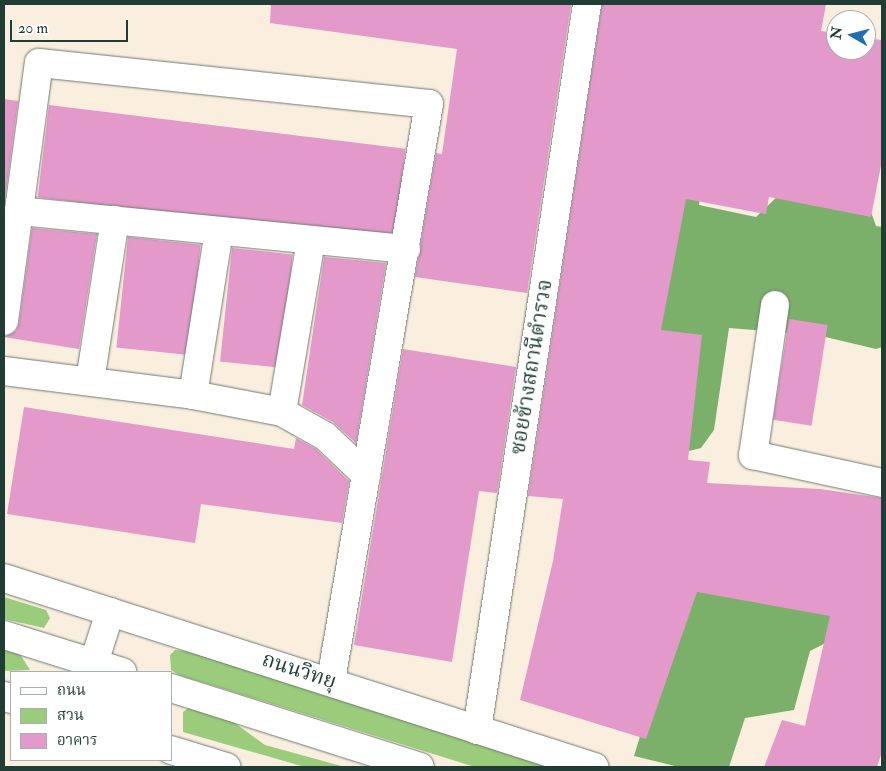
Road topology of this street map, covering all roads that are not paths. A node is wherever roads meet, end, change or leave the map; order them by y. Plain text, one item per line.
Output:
1 (587, 4) edge
2 (19, 211) junction
3 (115, 220) junction
4 (219, 231) junction
5 (311, 240) junction
6 (406, 250) junction
7 (775, 305) dead end
8 (4, 321) edge
9 (4, 371) edge
10 (90, 382) junction
11 (193, 395) junction
12 (282, 412) junction
13 (366, 475) junction
14 (882, 483) edge
15 (4, 578) edge
16 (110, 612) junction
17 (4, 635) edge
18 (92, 668) edge
19 (114, 671) edge
20 (331, 681) junction
21 (172, 688) edge
22 (478, 730) junction
23 (172, 750) edge
24 (226, 767) edge
25 (420, 767) edge
26 (594, 767) edge

1 - 22 main road, ซอยข้างสถานีตำรวจ
2 - 3 main road
2 - 6 main road
2 - 8 main road
3 - 4 main road
3 - 10 main road
4 - 5 main road
4 - 11 main road
5 - 6 main road
5 - 12 main road
6 - 13 main road
7 - 14 main road
9 - 10 main road
10 - 11 main road
11 - 12 main road
12 - 13 main road
13 - 20 main road
15 - 16 main road, ถนนวิทยุ
16 - 18 main road
16 - 20 main road, ถนนวิทยุ
17 - 18 main road
18 - 19 main road
20 - 22 main road, ถนนวิทยุ
21 - 25 main road
22 - 26 main road, ถนนวิทยุ
23 - 24 main road

